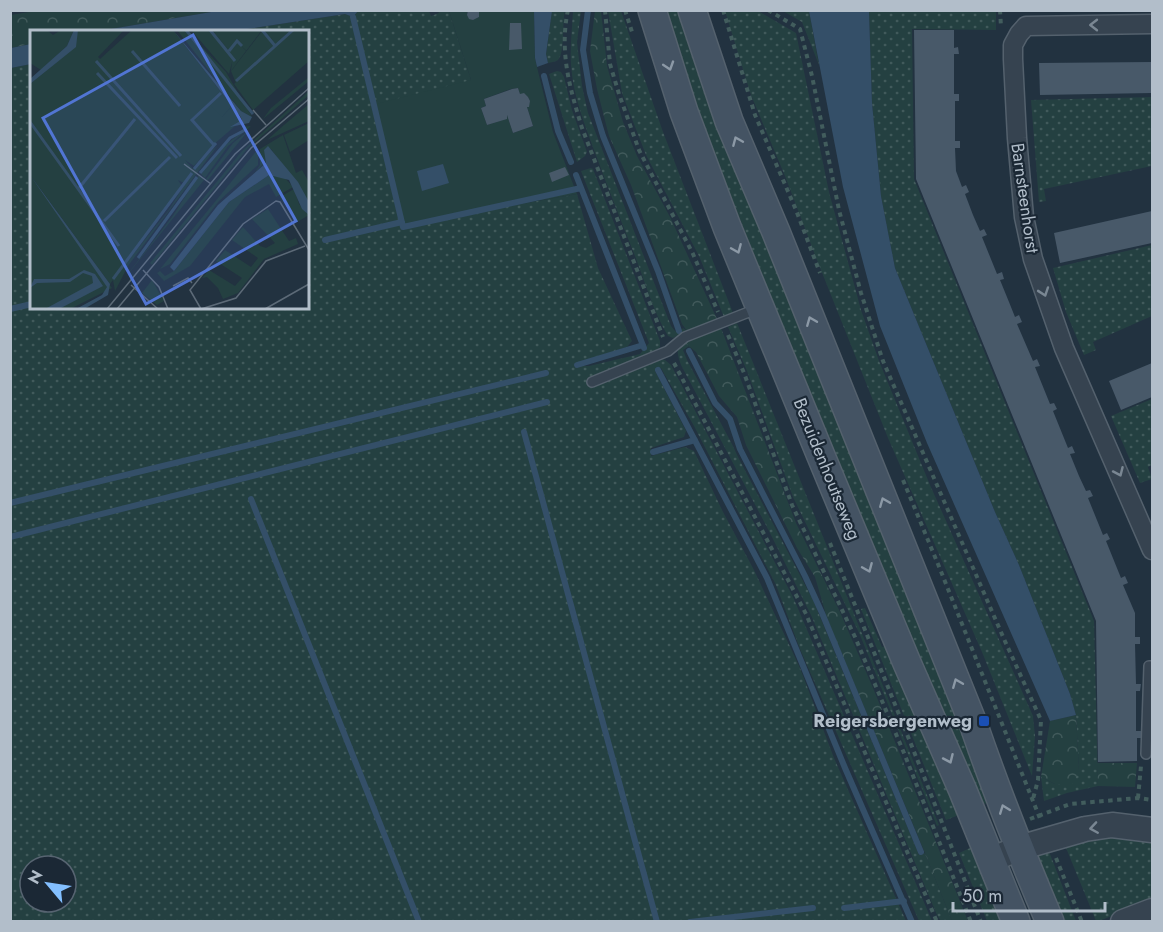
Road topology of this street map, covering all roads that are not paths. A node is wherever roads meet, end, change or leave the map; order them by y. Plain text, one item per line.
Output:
1 (652, 10) edge
2 (692, 10) edge
3 (1152, 24) edge
4 (761, 307) junction
5 (592, 382) dead end
6 (1152, 550) edge
7 (1152, 666) edge
8 (1146, 754) road end
9 (1152, 830) edge
10 (1019, 849) junction
11 (991, 860) junction
12 (1152, 911) edge
13 (1016, 921) edge
14 (1050, 921) edge
15 (1123, 921) edge

1 -> 4 main road, Bezuidenhoutseweg
10 -> 2 main road
3 -> 6 street, Barnsteenhorst
4 - 5 lane
4 -> 11 main road, Bezuidenhoutseweg
7 - 8 lane
9 -> 10 street
10 - 11 street
10 - 14 main road
11 - 13 main road, Bezuidenhoutseweg
12 - 15 street

